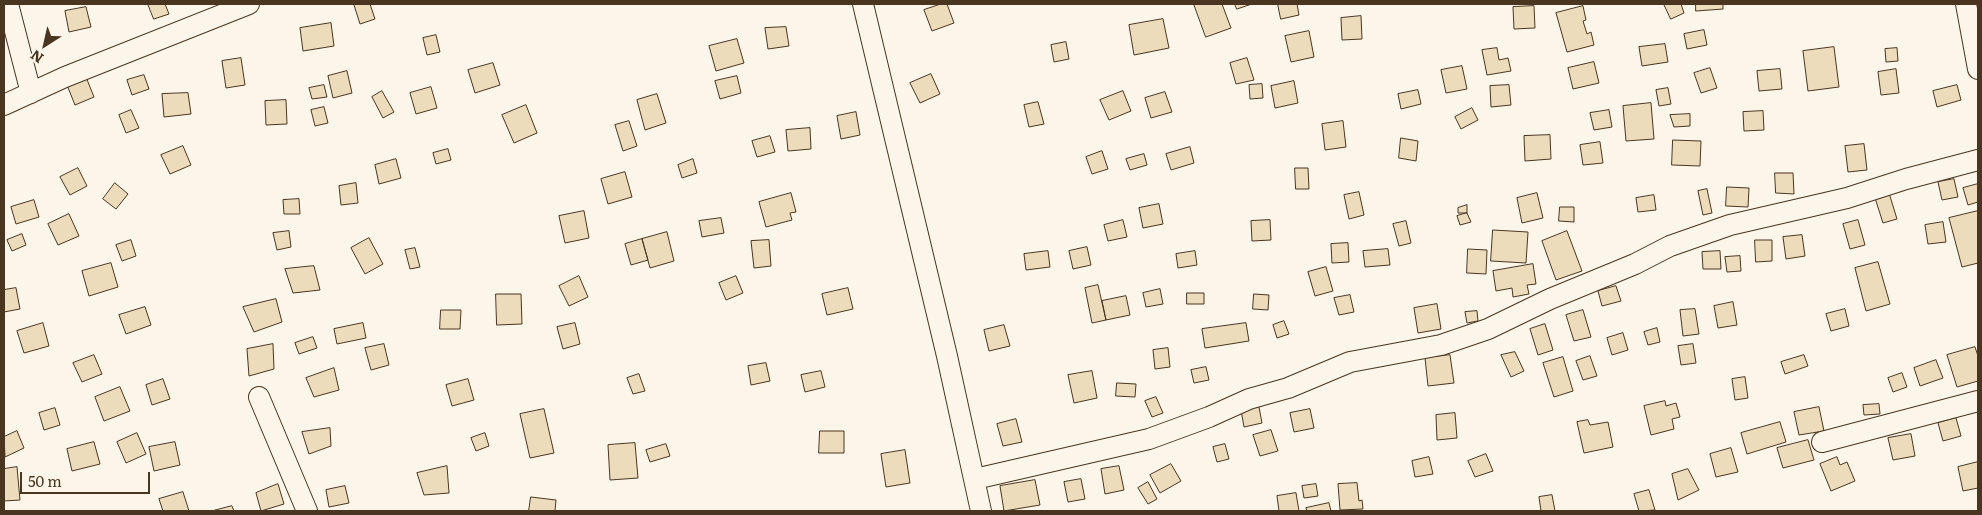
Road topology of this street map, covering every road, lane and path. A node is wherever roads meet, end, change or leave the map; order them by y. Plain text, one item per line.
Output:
1 (8, 4) edge
2 (250, 4) edge
3 (863, 4) edge
4 (1966, 4) edge
5 (1978, 69) edge
6 (31, 93) junction
7 (4, 105) edge
8 (1978, 160) edge
9 (259, 397) dead end
10 (1978, 401) edge
11 (1822, 442) dead end
12 (975, 479) junction
13 (307, 511) edge
14 (981, 511) edge

1 - 6 street
2 - 6 street
3 - 12 street
4 - 5 street
6 - 7 street
8 - 12 street
9 - 13 street
10 - 11 street
12 - 14 street

